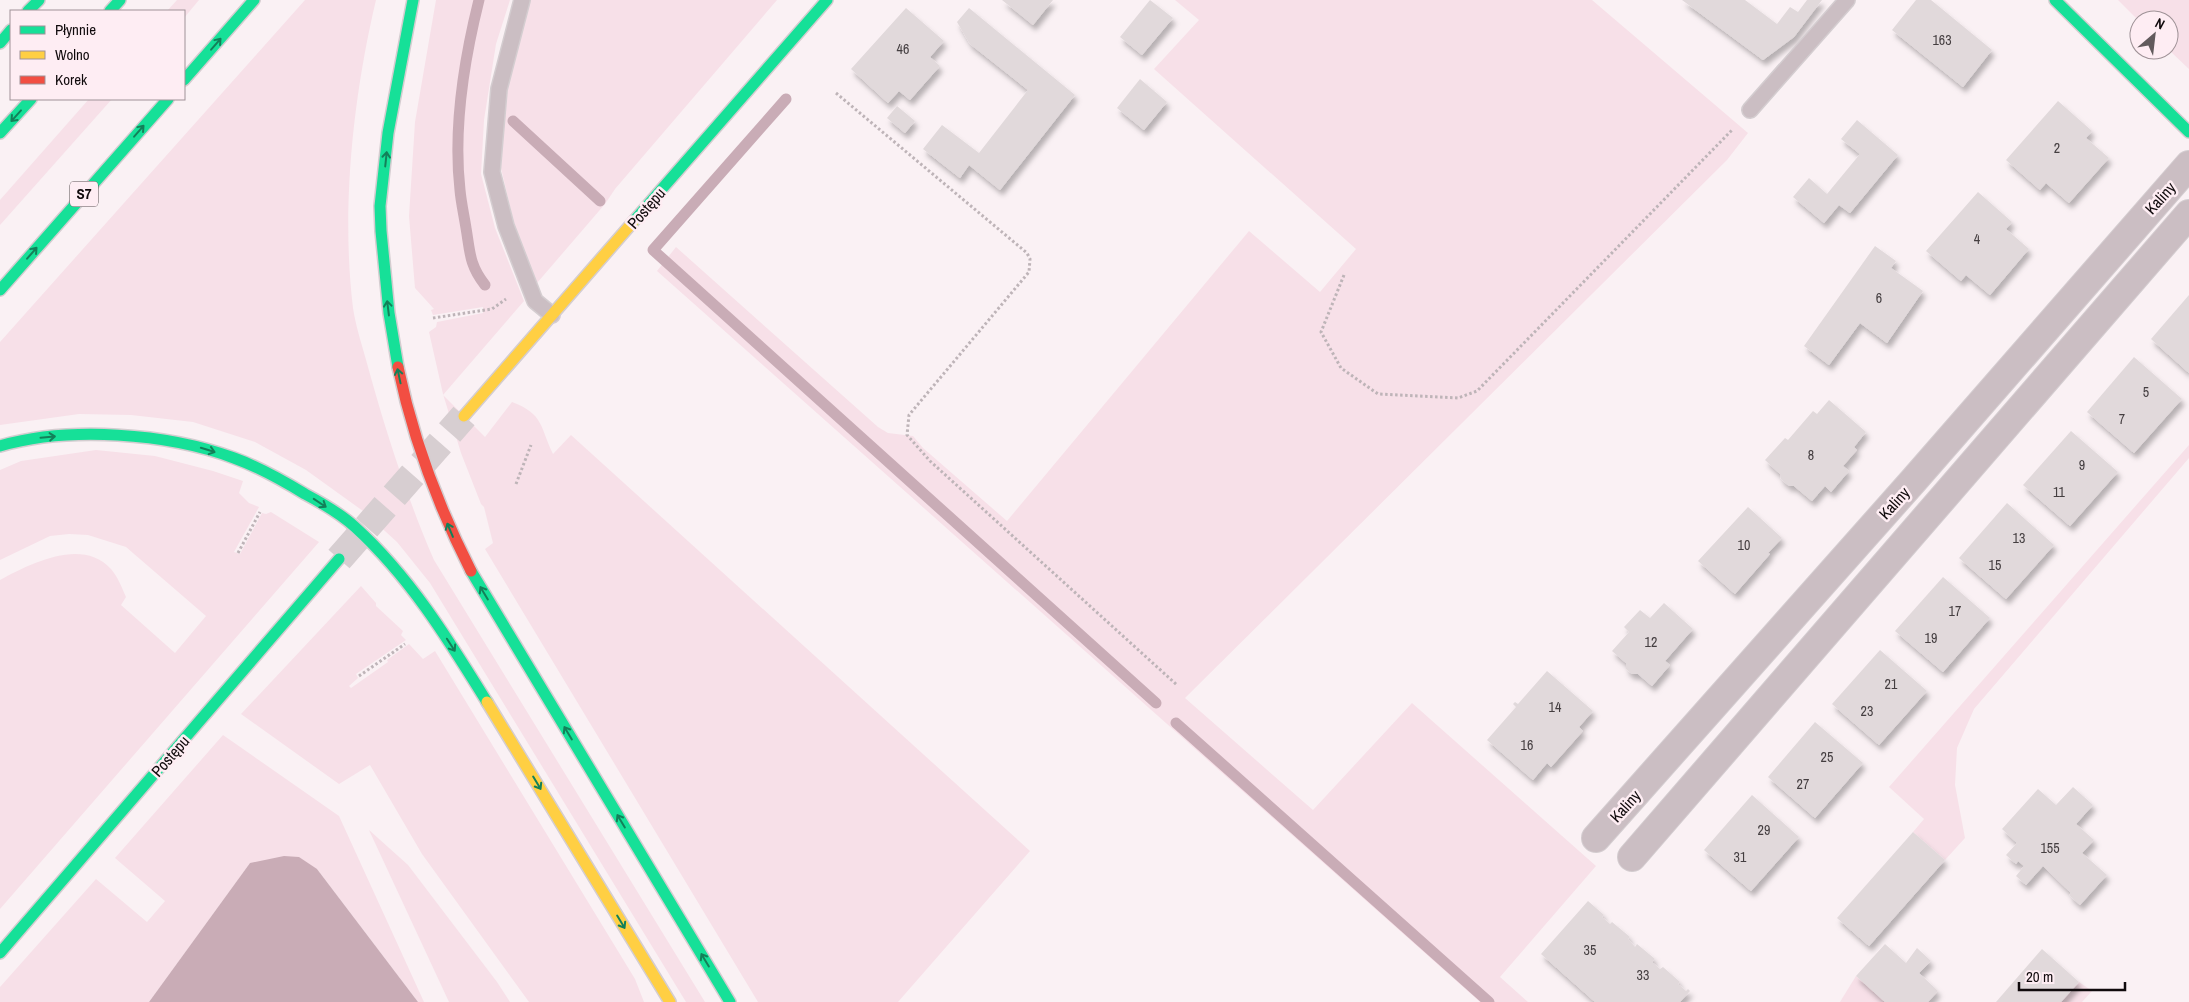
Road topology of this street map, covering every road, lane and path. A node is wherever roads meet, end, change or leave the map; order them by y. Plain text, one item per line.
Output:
1 (39, 0) edge
2 (120, 0) edge
3 (254, 0) edge
4 (413, 0) edge
5 (522, 0) edge
6 (827, 0) edge
7 (1847, 0) edge
8 (2055, 0) edge
9 (29, 10) edge
10 (111, 10) edge
11 (10, 31) edge
12 (0, 43) edge
13 (185, 79) edge
14 (836, 93) dead end
15 (30, 100) edge
16 (167, 100) edge
17 (1750, 110) joint
18 (2189, 132) edge
19 (0, 133) edge
20 (2189, 166) edge
21 (2189, 214) edge
22 (1344, 275) dead end
23 (0, 290) edge
24 (492, 309) dead end
25 (552, 315) junction
26 (433, 318) dead end
27 (464, 416) tunnel mouth
28 (531, 445) dead end
29 (0, 446) edge
30 (516, 484) dead end
31 (260, 512) dead end
32 (238, 553) dead end
33 (340, 559) tunnel mouth
34 (406, 644) dead end
35 (359, 676) dead end
36 (1177, 685) dead end
37 (1596, 838) dead end
38 (1632, 857) dead end
39 (0, 953) edge
40 (670, 1002) edge
41 (730, 1002) edge

1 - 9 main road
2 - 10 main road
13 -> 3 main road
41 -> 4 main road
5 - 25 lane
6 - 25 main road, Postępu
7 - 17 lane
8 - 18 main road
11 - 12 main road
14 - 36 path
15 -> 19 main road
23 -> 16 main road, S7
17 - 22 path
20 - 37 street, Kaliny
21 - 38 street, Kaliny
24 - 26 path
25 - 27 main road, Postępu
28 - 30 path
29 -> 40 main road
31 - 32 path
33 - 39 main road, Postępu
34 - 35 path

